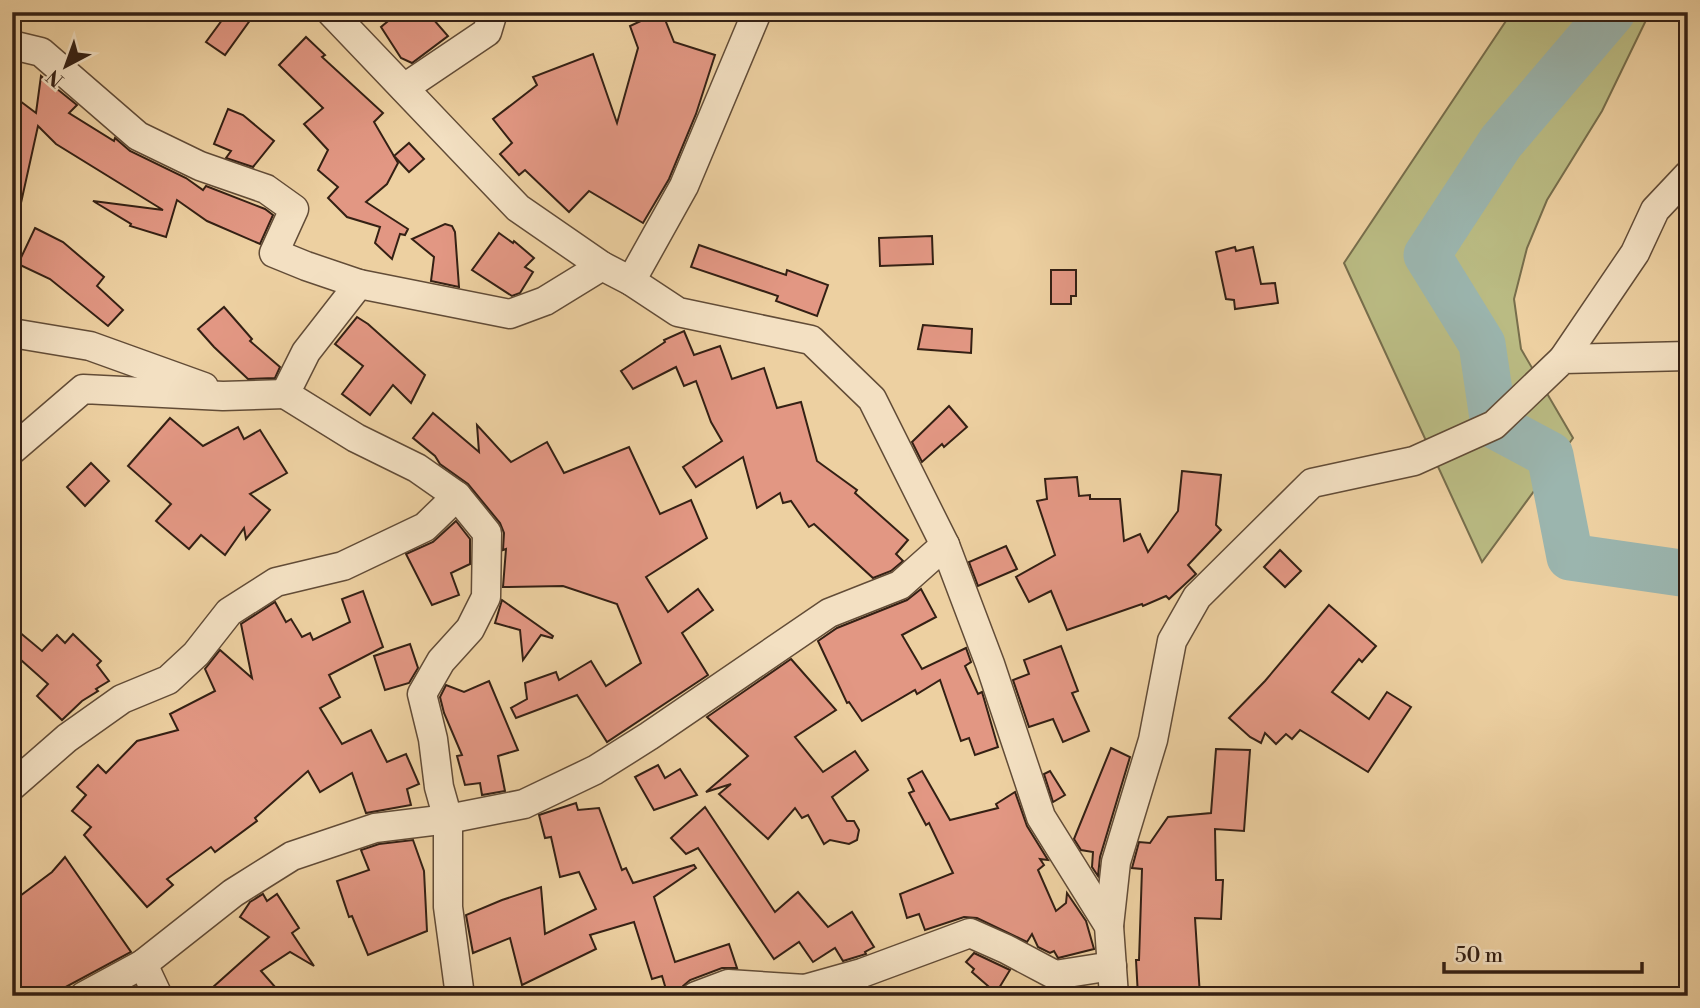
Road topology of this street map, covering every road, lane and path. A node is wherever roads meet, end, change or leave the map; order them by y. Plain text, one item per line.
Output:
1 (331, 12) edge
2 (493, 12) edge
3 (757, 12) edge
4 (12, 44) edge
5 (404, 88) junction
6 (1688, 174) edge
7 (602, 266) junction
8 (631, 281) junction
9 (359, 284) junction
10 (12, 333) edge
11 (1688, 356) edge
12 (1563, 359) junction
13 (285, 394) junction
14 (229, 396) junction
15 (12, 450) edge
16 (457, 496) junction
17 (944, 545) junction
18 (12, 786) edge
19 (449, 818) junction
20 (1109, 926) junction
21 (143, 964) junction
22 (1112, 966) junction
23 (804, 992) edge
24 (84, 996) edge
25 (158, 996) edge
26 (460, 996) edge
27 (696, 996) edge
28 (1114, 996) edge

1 - 5 street
2 - 5 street
3 - 8 street
4 - 9 street
5 - 7 street
6 - 12 street
7 - 8 street
7 - 9 street
8 - 17 street
9 - 13 street
10 - 14 street
11 - 12 street
12 - 20 street
13 - 14 street
13 - 16 street
14 - 15 street
16 - 18 street
16 - 19 street
17 - 19 street
17 - 20 street
19 - 21 street
19 - 26 street
20 - 22 street
21 - 24 street
21 - 25 street
22 - 23 street
22 - 28 street
23 - 27 street

